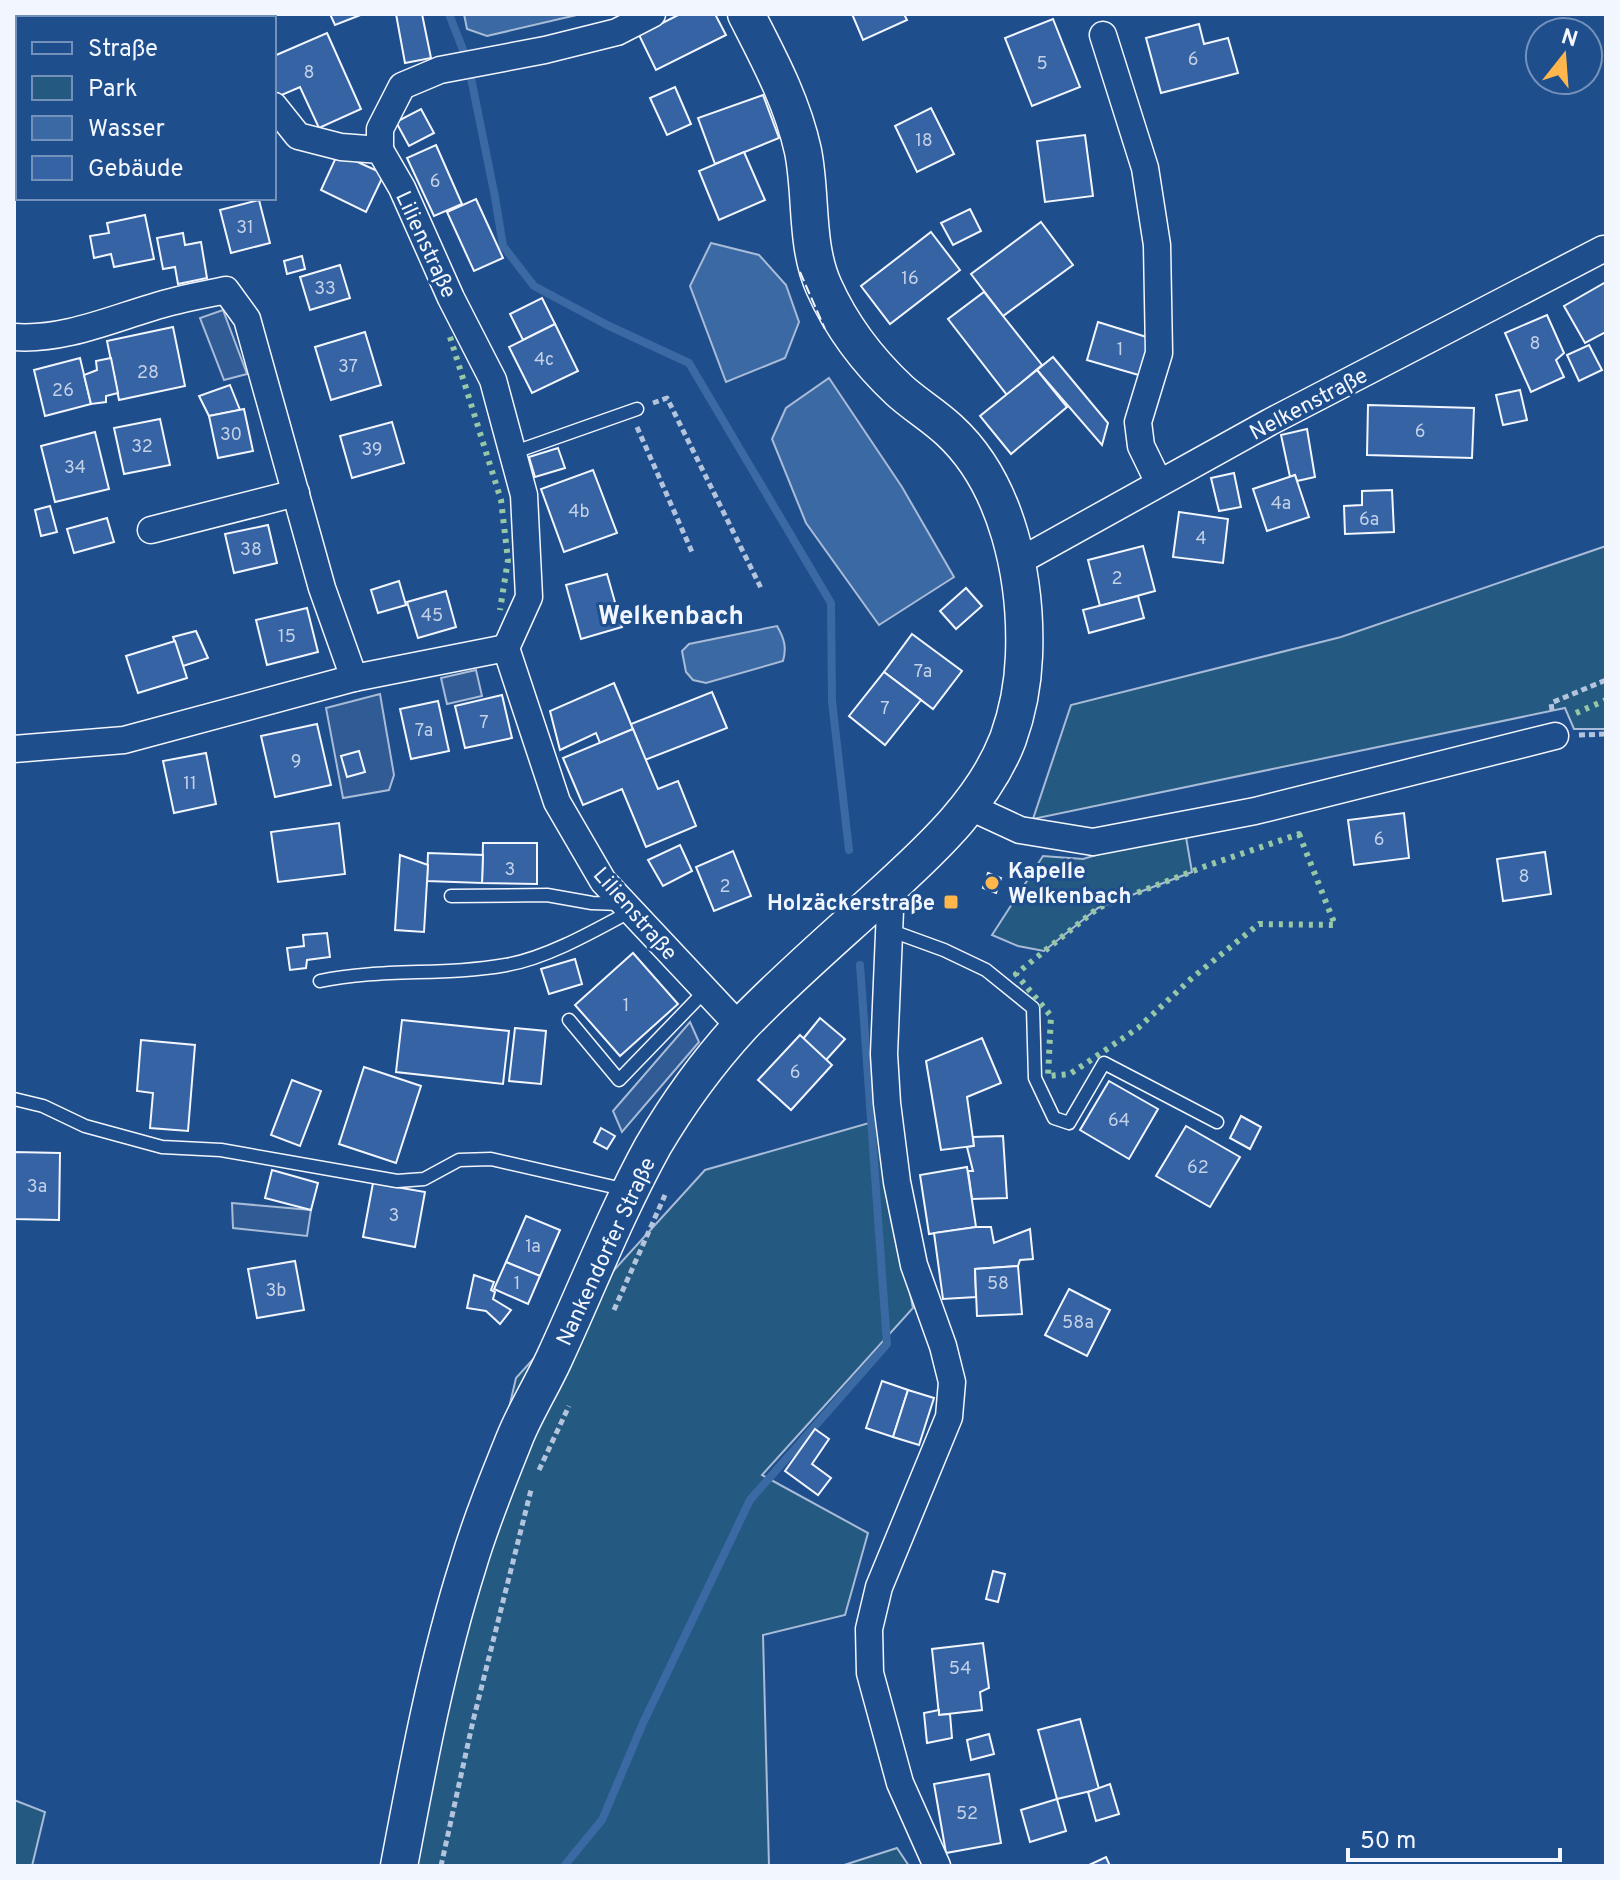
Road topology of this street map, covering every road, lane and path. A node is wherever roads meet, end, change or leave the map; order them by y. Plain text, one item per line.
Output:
1 (652, 14) edge
2 (746, 14) edge
3 (1103, 35) dead end
4 (276, 108) edge
5 (380, 150) junction
6 (1603, 249) dead end
7 (14, 337) edge
8 (634, 410) junction
9 (512, 453) junction
10 (1159, 483) junction
11 (296, 493) junction
12 (151, 530) dead end
13 (692, 552) dead end
14 (1016, 563) junction
15 (762, 590) dead end
16 (506, 648) junction
17 (354, 678) junction
18 (1606, 680) edge
19 (1555, 736) joint
20 (14, 749) edge
21 (968, 806) junction
22 (891, 886) junction
23 (451, 896) dead end
24 (628, 907) junction
25 (889, 930) junction
26 (320, 981) dead end
27 (705, 991) junction
28 (569, 1020) dead end
29 (740, 1027) junction
30 (14, 1099) edge
31 (1217, 1122) dead end
32 (630, 1191) junction
33 (666, 1191) dead end
34 (611, 1317) dead end
35 (572, 1401) dead end
36 (539, 1471) dead end
37 (532, 1485) dead end
38 (399, 1866) edge
39 (441, 1866) edge
40 (937, 1866) edge

1 - 5 street
2 - 14 main road, Nankendorfer Straße
3 - 10 street
4 - 5 street
5 - 9 street, Lilienstraße
6 - 10 street, Nelkenstraße
7 - 11 street
8 - 9 lane
8 - 13 path
8 - 15 path
9 - 16 street, Lilienstraße
10 - 14 street, Nelkenstraße
11 - 12 street
11 - 17 street
14 - 21 main road, Nankendorfer Straße
16 - 17 street
16 - 24 street, Lilienstraße
17 - 20 street
18 - 19 path
19 - 21 street
21 - 22 main road, Nankendorfer Straße
22 - 25 street
22 - 29 main road, Nankendorfer Straße
23 - 24 lane
24 - 26 lane
24 - 27 street, Lilienstraße
25 - 31 lane
25 - 40 street
27 - 28 lane
27 - 29 street, Lilienstraße
29 - 32 main road, Nankendorfer Straße
30 - 32 lane
32 - 38 main road, Nankendorfer Straße
33 - 34 path
35 - 36 path
37 - 39 path

